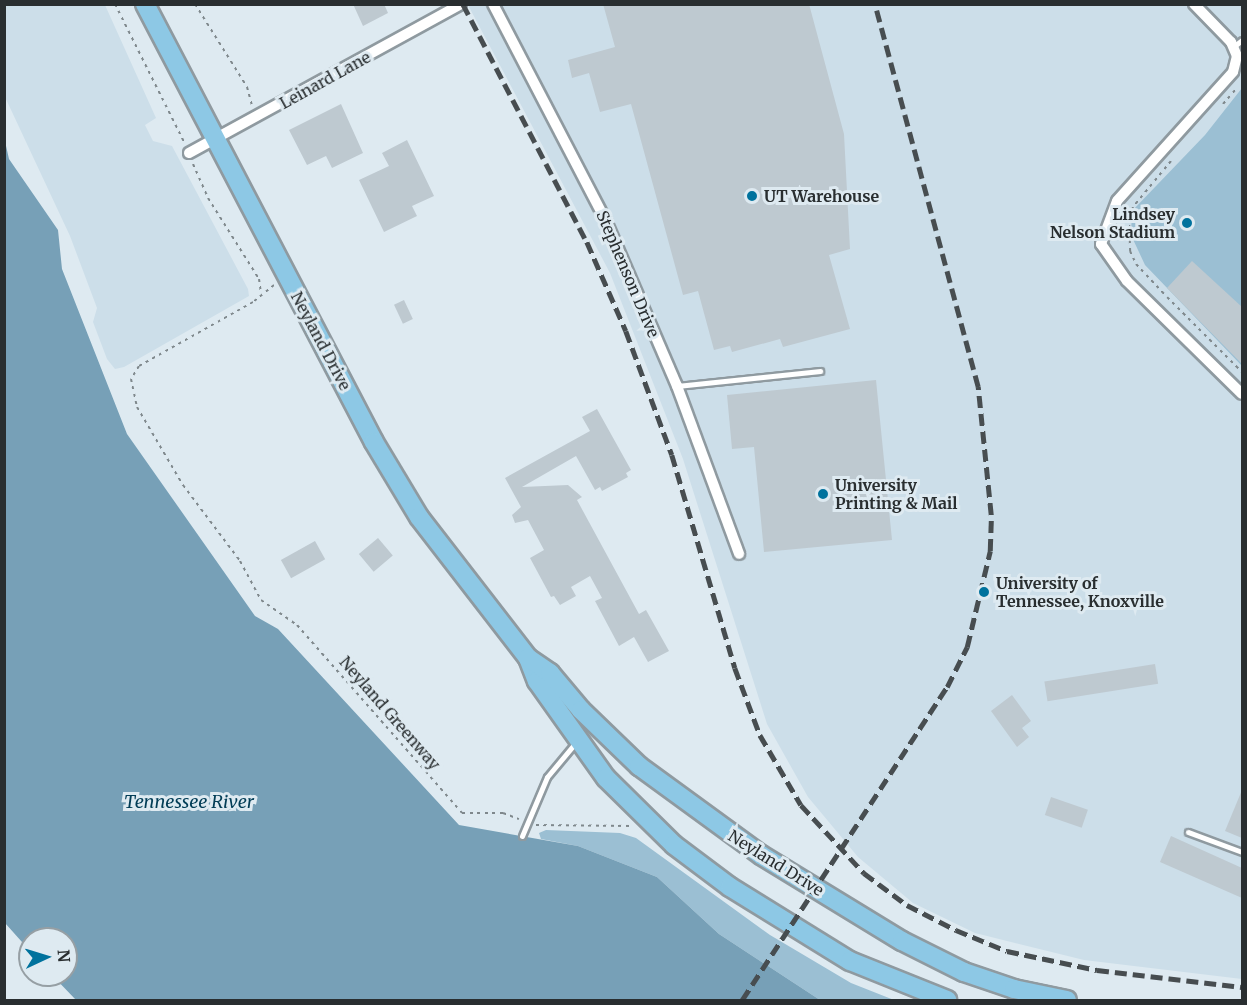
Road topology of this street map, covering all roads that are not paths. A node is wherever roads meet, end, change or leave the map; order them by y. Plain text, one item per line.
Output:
1 (145, 4) edge
2 (461, 4) edge
3 (493, 4) edge
4 (1194, 4) edge
5 (1242, 39) edge
6 (1233, 47) junction
7 (216, 139) junction
8 (189, 153) dead end
9 (820, 370) dead end
10 (677, 386) junction
11 (1242, 394) edge
12 (739, 554) dead end
13 (528, 658) junction
14 (578, 740) junction
15 (1188, 832) dead end
16 (522, 836) dead end
17 (1242, 852) edge
18 (947, 1000) edge
19 (1068, 1000) edge

1 - 7 main road, Neyland Drive
2 - 7 street, Leinard Lane
3 - 10 street, Stephenson Drive
4 - 6 street
5 - 6 lane
6 - 11 street
7 - 8 street, Leinard Lane
7 - 13 main road, Neyland Drive
9 - 10 lane
10 - 12 street, Stephenson Drive
13 - 14 main road, Neyland Drive
13 - 19 main road, Neyland Drive
14 - 16 lane
14 - 18 main road, Neyland Drive
15 - 17 lane

